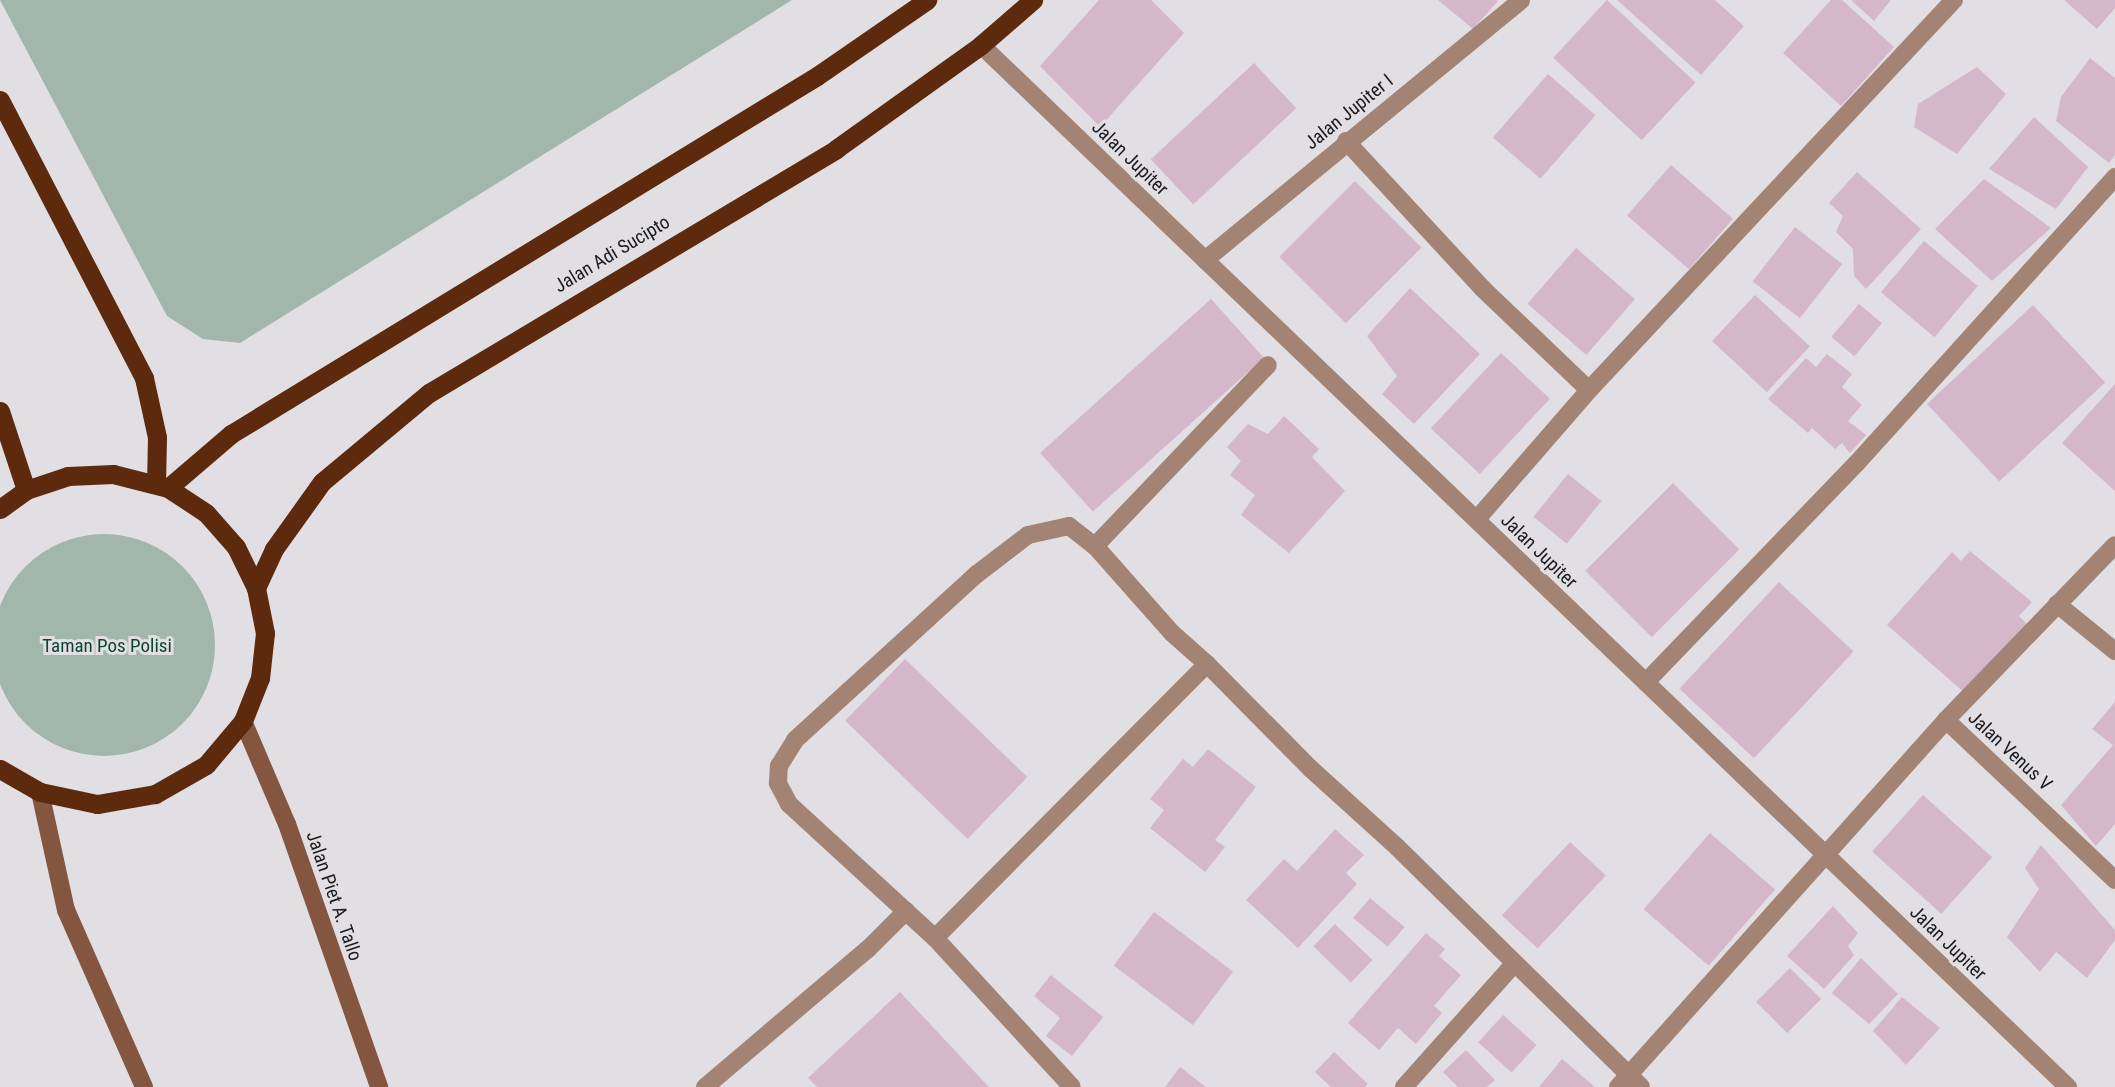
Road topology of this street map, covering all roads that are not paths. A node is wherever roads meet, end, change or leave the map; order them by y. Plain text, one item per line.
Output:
1 (927, 0) edge
2 (1033, 0) edge
3 (1521, 0) edge
4 (1954, 0) edge
5 (981, 45) junction
6 (0, 100) edge
7 (1346, 141) junction
8 (2115, 177) edge
9 (1205, 260) junction
10 (1268, 365) dead end
11 (1588, 390) junction
12 (0, 411) edge
13 (162, 486) junction
14 (26, 490) junction
15 (0, 509) edge
16 (1477, 519) junction
17 (2115, 545) edge
18 (1095, 546) junction
19 (257, 588) junction
20 (2057, 604) junction
21 (2115, 651) edge
22 (1207, 664) junction
23 (1646, 682) junction
24 (1946, 720) junction
25 (243, 721) junction
26 (0, 769) edge
27 (40, 792) junction
28 (1827, 856) junction
29 (2115, 880) edge
30 (906, 911) junction
31 (935, 938) junction
32 (1514, 964) junction
33 (1629, 1083) edge
34 (144, 1087) edge
35 (379, 1087) edge
36 (705, 1087) edge
37 (1072, 1087) edge
38 (1404, 1087) edge
39 (2068, 1087) edge

1 - 13 highway
2 - 5 highway, Jalan Adi Sucipto
3 - 7 street, Jalan Jupiter I
4 - 11 street
5 - 9 street, Jalan Jupiter
5 - 19 highway, Jalan Adi Sucipto
6 - 13 highway
7 - 9 street, Jalan Jupiter I
7 - 11 street
8 - 23 street
9 - 16 street, Jalan Jupiter
10 - 18 street
11 - 16 street
12 - 14 highway
13 - 14 highway
13 - 19 highway
14 - 15 highway
16 - 23 street, Jalan Jupiter
17 - 20 street
18 - 22 street
18 - 30 street
19 - 25 highway
20 - 21 street
20 - 24 street
22 - 31 street
22 - 32 street
23 - 28 street, Jalan Jupiter
24 - 28 street, Jalan Venus V
24 - 29 street, Jalan Venus V
25 - 27 highway
25 - 35 main road, Jalan Piet A. Tallo
26 - 27 highway
27 - 34 main road
28 - 33 street, Jalan Venus V
28 - 39 street, Jalan Jupiter
30 - 31 street
30 - 36 street
31 - 37 street
32 - 33 street
32 - 38 street

